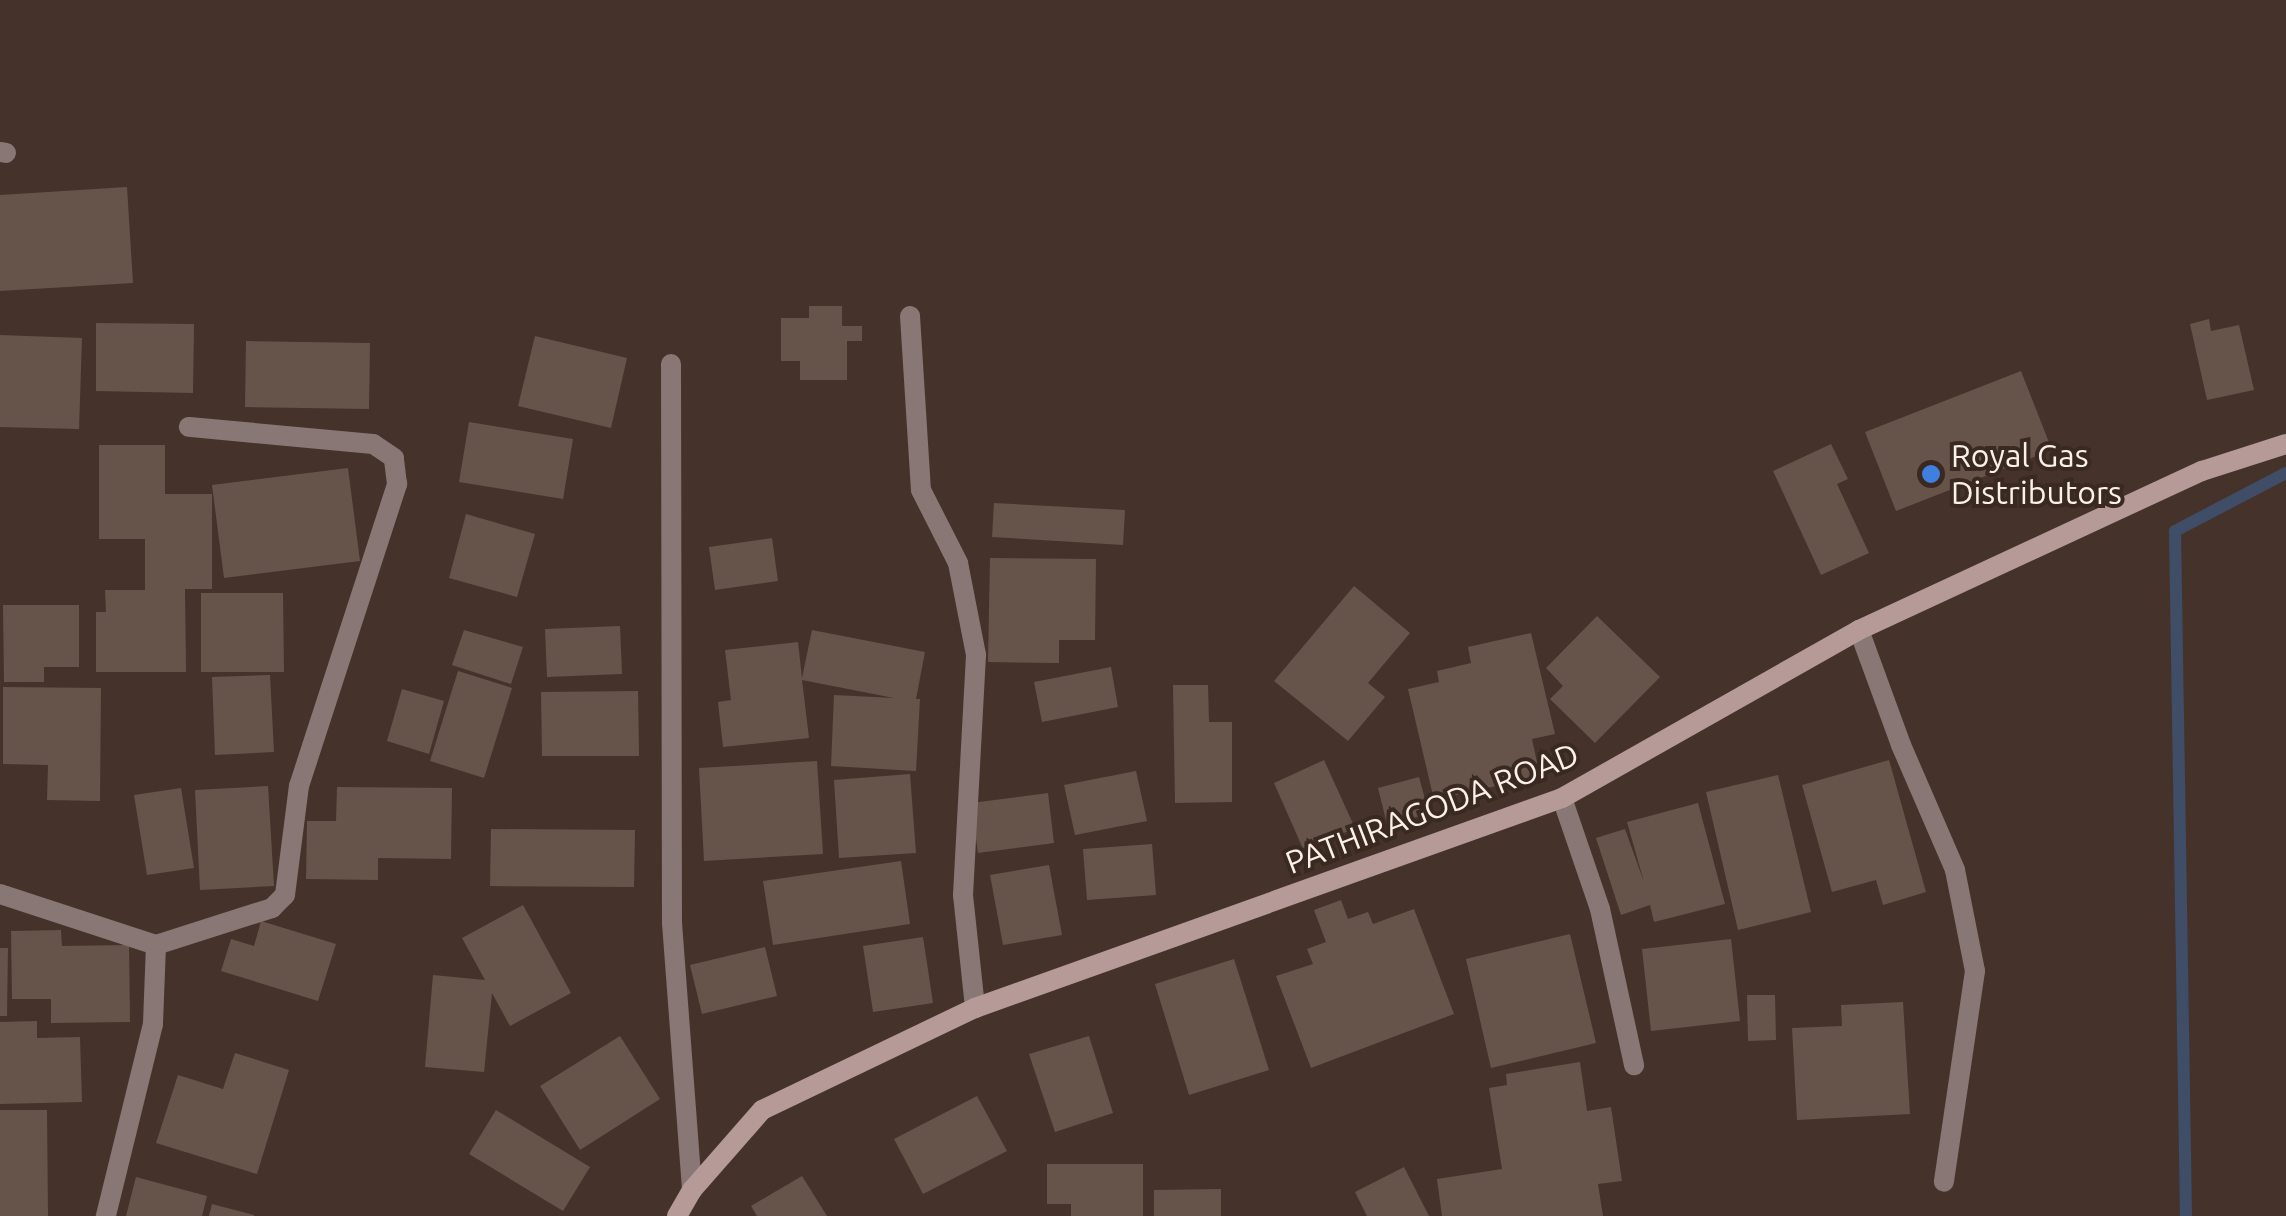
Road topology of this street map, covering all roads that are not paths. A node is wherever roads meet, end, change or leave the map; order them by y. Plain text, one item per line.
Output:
1 (910, 316) dead end
2 (671, 364) dead end
3 (189, 428) dead end
4 (2286, 444) edge
5 (1858, 630) junction
6 (1562, 798) junction
7 (0, 894) edge
8 (156, 945) junction
9 (975, 1008) junction
10 (1634, 1066) dead end
11 (1944, 1182) dead end
12 (692, 1190) junction
13 (106, 1216) edge
14 (677, 1216) edge

1 - 9 street
2 - 12 street
3 - 8 street
4 - 5 street, PATHIRAGODA ROAD
5 - 6 street, PATHIRAGODA ROAD
5 - 11 street
6 - 9 street, PATHIRAGODA ROAD
6 - 10 street
7 - 8 street
8 - 13 street
9 - 12 street, PATHIRAGODA ROAD
12 - 14 street, PATHIRAGODA ROAD

